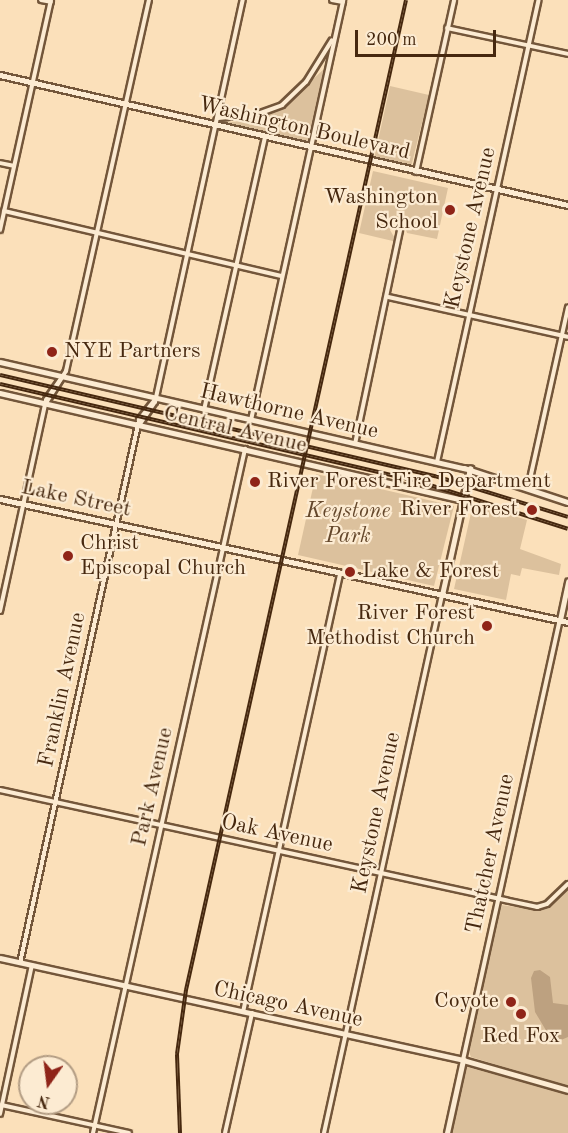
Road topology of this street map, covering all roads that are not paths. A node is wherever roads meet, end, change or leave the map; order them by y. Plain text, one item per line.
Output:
1 (41, 0) edge
2 (149, 0) edge
3 (243, 0) edge
4 (332, 0) edge
5 (454, 0) edge
6 (539, 0) edge
7 (51, 1) edge
8 (343, 1) edge
9 (338, 24) junction
10 (447, 28) junction
11 (529, 46) junction
12 (568, 54) edge
13 (0, 75) edge
14 (33, 83) junction
15 (126, 104) junction
16 (218, 118) junction
17 (217, 126) junction
18 (265, 137) junction
19 (311, 148) junction
20 (0, 162) edge
21 (14, 166) junction
22 (416, 172) junction
23 (496, 190) junction
24 (568, 205) edge
25 (4, 211) junction
26 (0, 230) edge
27 (400, 230) dead end
28 (98, 233) junction
29 (189, 255) junction
30 (236, 266) junction
31 (282, 276) junction
32 (388, 297) junction
33 (568, 307) edge
34 (469, 315) junction
35 (562, 336) junction
36 (568, 337) edge
37 (0, 362) edge
38 (63, 376) junction
39 (0, 393) edge
40 (156, 398) junction
41 (46, 404) junction
42 (204, 410) junction
43 (250, 420) junction
44 (139, 424) junction
45 (355, 444) junction
46 (245, 449) junction
47 (437, 462) junction
48 (470, 469) junction
49 (528, 488) junction
50 (0, 499) edge
51 (463, 500) junction
52 (568, 502) edge
53 (23, 504) junction
54 (116, 524) junction
55 (223, 548) junction
56 (340, 573) junction
57 (568, 582) edge
58 (442, 595) junction
59 (0, 610) edge
60 (560, 620) junction
61 (568, 622) edge
62 (0, 790) edge
63 (55, 802) junction
64 (161, 826) junction
65 (279, 851) junction
66 (381, 873) junction
67 (568, 884) edge
68 (498, 899) junction
69 (0, 958) edge
70 (20, 963) junction
71 (32, 965) junction
72 (126, 986) junction
73 (243, 1012) junction
74 (252, 1013) junction
75 (346, 1034) junction
76 (463, 1060) junction
77 (568, 1090) edge
78 (1, 1105) edge
79 (0, 1114) edge
80 (95, 1125) junction
81 (93, 1133) edge
82 (129, 1133) edge
83 (225, 1133) edge
84 (324, 1133) edge
85 (447, 1133) edge

1 - 7 street
2 - 15 street
3 - 16 street, Franklin Avenue
4 - 8 street
5 - 10 street
6 - 11 street, Keystone Avenue
7 - 14 street
8 - 9 street
9 - 16 street
9 - 19 street
10 - 11 street
10 - 22 street
11 - 12 street
11 - 23 street, Keystone Avenue
13 - 14 street, Washington Boulevard
14 - 15 street, Washington Boulevard
14 - 21 street
15 - 17 street, Washington Boulevard
15 - 28 street
16 - 17 street, Franklin Avenue
17 - 18 street, Washington Boulevard
17 - 29 street, Franklin Avenue
18 - 19 street, Washington Boulevard
18 - 30 street
19 - 22 street, Washington Boulevard
19 - 31 street
20 - 21 street
21 - 25 street
22 - 23 street, Washington Boulevard
23 - 24 street, Washington Boulevard
23 - 34 street, Keystone Avenue
25 - 26 street
25 - 28 street
27 - 32 street
28 - 29 street
28 - 38 street
29 - 30 street
29 - 40 street, Franklin Avenue
30 - 31 street
30 - 42 street
31 - 43 street
32 - 34 street
32 - 45 street
33 - 35 street
34 - 35 street
34 - 47 street, Keystone Avenue
35 - 36 street
35 - 49 street
37 - 38 street, Hawthorne Avenue
38 - 40 street, Hawthorne Avenue
38 - 41 street
39 - 41 street, Central Avenue
40 - 42 street, Hawthorne Avenue
40 - 44 street, Franklin Avenue
41 - 44 street, Central Avenue
41 - 53 street
42 - 43 street, Hawthorne Avenue
43 - 45 street, Hawthorne Avenue
44 - 46 street, Central Avenue
44 - 54 street, Franklin Avenue
45 - 47 street, Hawthorne Avenue
46 - 51 street, Central Avenue
46 - 55 street, Park Avenue
47 - 48 street, Hawthorne Avenue
48 - 49 street, Hawthorne Avenue
48 - 51 street, Keystone Avenue
49 - 52 street, Hawthorne Avenue
50 - 53 main road, Lake Street
51 - 58 street, Keystone Avenue
53 - 54 main road, Lake Street
53 - 59 street
54 - 55 main road, Lake Street
54 - 63 street, Franklin Avenue
55 - 56 main road, Lake Street
55 - 64 street, Park Avenue
56 - 58 main road, Lake Street
56 - 65 street
57 - 60 street, Thatcher Avenue
58 - 60 main road, Lake Street
58 - 66 street, Keystone Avenue
60 - 61 main road, Lake Street
60 - 68 street, Thatcher Avenue
62 - 63 street, Oak Avenue
63 - 64 street, Oak Avenue
63 - 70 street, Franklin Avenue
64 - 65 street, Oak Avenue
64 - 72 street, Park Avenue
65 - 66 street, Oak Avenue
65 - 73 street
66 - 68 street, Oak Avenue
66 - 75 street, Keystone Avenue
67 - 68 street, Oak Avenue
68 - 76 street, Thatcher Avenue
69 - 70 main road, Chicago Avenue
70 - 71 main road, Chicago Avenue
71 - 72 main road, Chicago Avenue
71 - 78 street
72 - 73 main road, Chicago Avenue
72 - 80 street, Park Avenue
73 - 74 main road, Chicago Avenue
74 - 75 main road, Chicago Avenue
74 - 83 street
75 - 76 main road, Chicago Avenue
75 - 84 street, Keystone Avenue
76 - 77 main road, Chicago Avenue
76 - 85 street, Thatcher Avenue
78 - 79 street
78 - 80 street
80 - 81 street, Park Avenue
80 - 82 street

